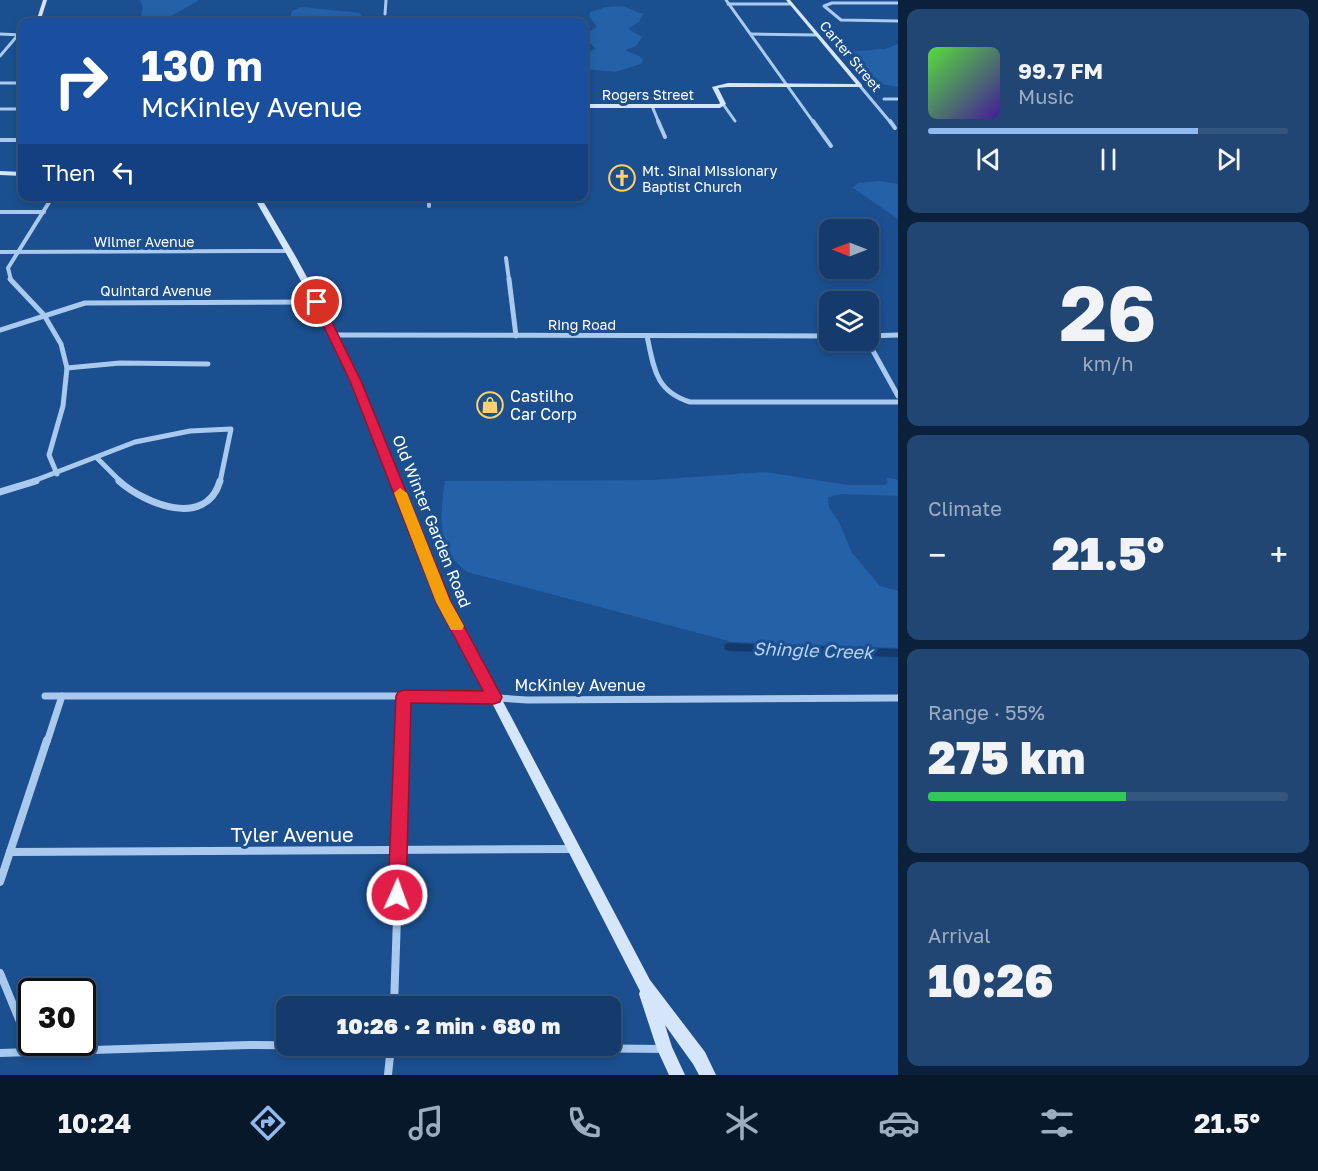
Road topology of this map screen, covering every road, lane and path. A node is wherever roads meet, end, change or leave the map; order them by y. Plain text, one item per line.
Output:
1 (45, 0) edge
2 (386, 0) edge
3 (726, 0) edge
4 (852, 1) edge
5 (790, 2) edge
6 (898, 3) edge
7 (728, 4) junction
8 (385, 14) dead end
9 (39, 18) edge
10 (898, 21) edge
11 (0, 34) edge
12 (18, 34) edge
13 (751, 34) junction
14 (817, 35) junction
15 (18, 36) edge
16 (0, 56) edge
17 (0, 83) edge
18 (18, 83) edge
19 (786, 85) junction
20 (860, 86) junction
21 (884, 99) dead end
22 (898, 99) edge
23 (723, 105) junction
24 (588, 106) edge
25 (652, 106) junction
26 (0, 109) edge
27 (18, 109) edge
28 (735, 121) dead end
29 (895, 128) dead end
30 (664, 137) dead end
31 (0, 140) edge
32 (18, 140) edge
33 (831, 146) dead end
34 (0, 174) edge
35 (18, 174) edge
36 (50, 201) edge
37 (259, 201) edge
38 (429, 201) edge
39 (429, 206) dead end
40 (0, 212) edge
41 (44, 212) junction
42 (289, 251) junction
43 (0, 252) edge
44 (18, 252) junction
45 (506, 258) dead end
46 (317, 302) junction
47 (44, 315) junction
48 (0, 330) edge
49 (335, 335) junction
50 (898, 335) edge
51 (516, 336) junction
52 (647, 336) junction
53 (819, 336) edge
54 (879, 336) edge
55 (873, 351) edge
56 (208, 364) dead end
57 (67, 368) junction
58 (898, 396) edge
59 (898, 402) edge
60 (97, 458) junction
61 (57, 474) junction
62 (0, 492) edge
63 (45, 696) dead end
64 (62, 696) junction
65 (404, 696) junction
66 (494, 697) junction
67 (898, 699) edge
68 (574, 849) junction
69 (398, 850) junction
70 (10, 852) junction
71 (0, 882) edge
72 (0, 974) edge
73 (645, 985) junction
74 (394, 996) edge
75 (18, 1017) edge
76 (276, 1046) edge
77 (96, 1048) edge
78 (621, 1049) edge
79 (665, 1049) junction
80 (18, 1052) edge
81 (0, 1053) edge
82 (390, 1056) edge
83 (388, 1075) edge
84 (677, 1075) edge
85 (708, 1075) edge

1 - 9 main road
2 - 8 street
3 - 7 street
4 - 6 street
4 - 10 street
5 - 7 street
5 - 14 main road, Carter Street
7 - 13 street
11 - 12 street
13 - 14 street
13 - 19 street
14 - 20 main road, Carter Street
15 - 16 street
17 - 18 street
19 - 20 main road
19 - 23 main road
19 - 33 street
20 - 29 street, Carter Street
21 - 22 street
23 - 25 main road, Rogers Street
23 - 28 street
24 - 25 main road, Rogers Street
25 - 30 street
26 - 27 street
31 - 32 street
34 - 35 main road
36 - 41 street
37 - 42 main road, Old Winter Garden Road
38 - 39 street
40 - 41 street
41 - 44 street
42 - 44 street, Wilmer Avenue
42 - 46 main road, Old Winter Garden Road
43 - 44 street, Wilmer Avenue
44 - 47 street
45 - 51 street
46 - 47 street, Quintard Avenue
46 - 49 main road, Old Winter Garden Road
47 - 48 street, Quintard Avenue
47 - 57 street
49 - 51 street, Ring Road
49 - 66 main road, Old Winter Garden Road
50 - 54 street
51 - 52 street, Ring Road
52 - 53 street, Ring Road
52 - 59 street
55 - 58 street
56 - 57 street
57 - 61 street
60 - 60 street
60 - 61 street
61 - 62 street
63 - 64 street, McKinley Avenue
64 - 65 street, McKinley Avenue
64 - 70 street
65 - 66 street, McKinley Avenue
65 - 69 street
66 - 67 street, McKinley Avenue
66 - 68 main road, Old Winter Garden Road
68 - 69 street, Tyler Avenue
68 - 73 main road, Old Winter Garden Road
69 - 70 street, Tyler Avenue
69 - 74 street
70 - 71 street
72 - 75 street
73 - 79 main road, Old Winter Garden Road
73 - 85 main road, Old Winter Garden Road
76 - 77 street
78 - 79 street
79 - 84 main road, Old Winter Garden Road
80 - 81 street
82 - 83 street

